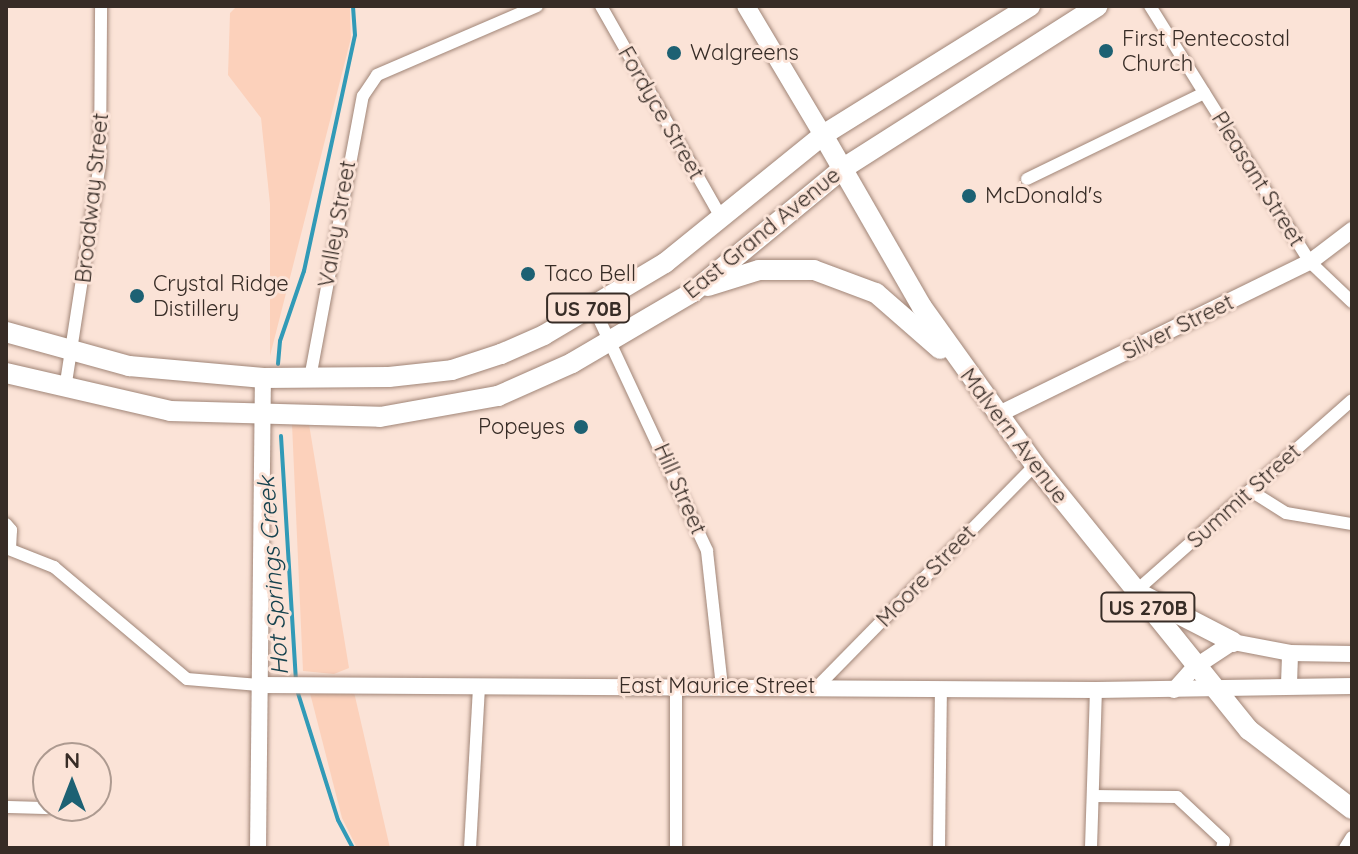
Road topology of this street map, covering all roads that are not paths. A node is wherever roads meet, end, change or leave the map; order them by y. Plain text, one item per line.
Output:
1 (101, 6) edge
2 (537, 6) edge
3 (601, 6) edge
4 (746, 6) edge
5 (1030, 6) edge
6 (1098, 6) edge
7 (1150, 6) edge
8 (1204, 93) junction
9 (823, 135) junction
10 (842, 169) junction
11 (1027, 179) dead end
12 (722, 219) junction
13 (1352, 230) edge
14 (1310, 262) junction
15 (693, 292) junction
16 (1352, 302) edge
17 (593, 306) junction
18 (6, 332) edge
19 (612, 341) junction
20 (73, 351) junction
21 (6, 373) edge
22 (263, 378) junction
23 (310, 378) junction
24 (971, 379) junction
25 (65, 389) junction
26 (1352, 400) edge
27 (997, 415) junction
28 (263, 416) junction
29 (1035, 465) junction
30 (1251, 491) junction
31 (6, 524) edge
32 (1352, 524) edge
33 (8, 548) edge
34 (1136, 591) junction
35 (1233, 642) junction
36 (1290, 653) junction
37 (1352, 654) edge
38 (1195, 667) junction
39 (1289, 684) junction
40 (259, 685) junction
41 (479, 686) junction
42 (676, 686) junction
43 (722, 686) junction
44 (1352, 686) edge
45 (817, 687) junction
46 (1212, 687) junction
47 (941, 689) junction
48 (1096, 690) junction
49 (1174, 690) junction
50 (1093, 796) junction
51 (6, 807) edge
52 (32, 808) edge
53 (1352, 809) edge
54 (1352, 837) edge
55 (1223, 845) edge
56 (258, 848) edge
57 (470, 848) edge
58 (676, 848) edge
59 (939, 848) edge
60 (1091, 848) edge
61 (1345, 848) edge

1 - 20 street, Broadway Street
2 - 23 street, Valley Street
3 - 12 street, Fordyce Street
4 - 9 main road, Malvern Avenue
5 - 9 main road, East Grand Avenue / US 70B
6 - 10 main road, East Grand Avenue / US 70B
7 - 8 street, Pleasant Street
8 - 11 street
8 - 14 street, Pleasant Street
9 - 10 main road, Malvern Avenue / US 270B
9 - 12 main road, East Grand Avenue / US 70B
10 - 15 main road, East Grand Avenue / US 70B
10 - 24 main road, Malvern Avenue / US 270B
12 - 17 main road, East Grand Avenue / US 70B
13 - 14 street, Silver Street
14 - 16 street, Pleasant Street
14 - 27 street, Silver Street
15 - 19 main road, East Grand Avenue / US 70B
15 - 24 main road, US 270B
17 - 19 street, Hill Street
17 - 23 main road, East Grand Avenue / US 70B
18 - 20 main road, US 70B
19 - 28 main road, East Grand Avenue / US 70B
19 - 43 street, Hill Street
20 - 22 main road, US 70B
20 - 25 street, Broadway Street
21 - 25 main road, US 70B
22 - 23 main road, US 70B
22 - 28 street
24 - 27 main road, Malvern Avenue / US 270B
25 - 28 main road, US 70B
26 - 30 street, Summit Street
27 - 29 main road, Malvern Avenue / US 270B
28 - 40 street
29 - 34 main road, Malvern Avenue / US 270B
29 - 45 street, Moore Street
30 - 32 street
30 - 34 street, Summit Street
31 - 33 street
33 - 40 street
34 - 35 main road
34 - 38 main road, Malvern Avenue / US 270B
35 - 36 street
35 - 38 street
36 - 37 street
36 - 39 street
38 - 46 main road, Malvern Avenue / US 270B
38 - 49 street
39 - 44 street, East Maurice Street
39 - 46 street, East Maurice Street
40 - 41 street, East Maurice Street
40 - 56 street
41 - 42 street, East Maurice Street
41 - 57 street
42 - 43 street, East Maurice Street
42 - 58 street
43 - 45 street, East Maurice Street
45 - 47 street, East Maurice Street
46 - 49 street, East Maurice Street
46 - 53 main road, Malvern Avenue / US 270B
47 - 48 street, East Maurice Street
47 - 59 street
48 - 49 street, East Maurice Street
48 - 50 street
50 - 55 street
50 - 60 street
51 - 52 street
54 - 61 street

